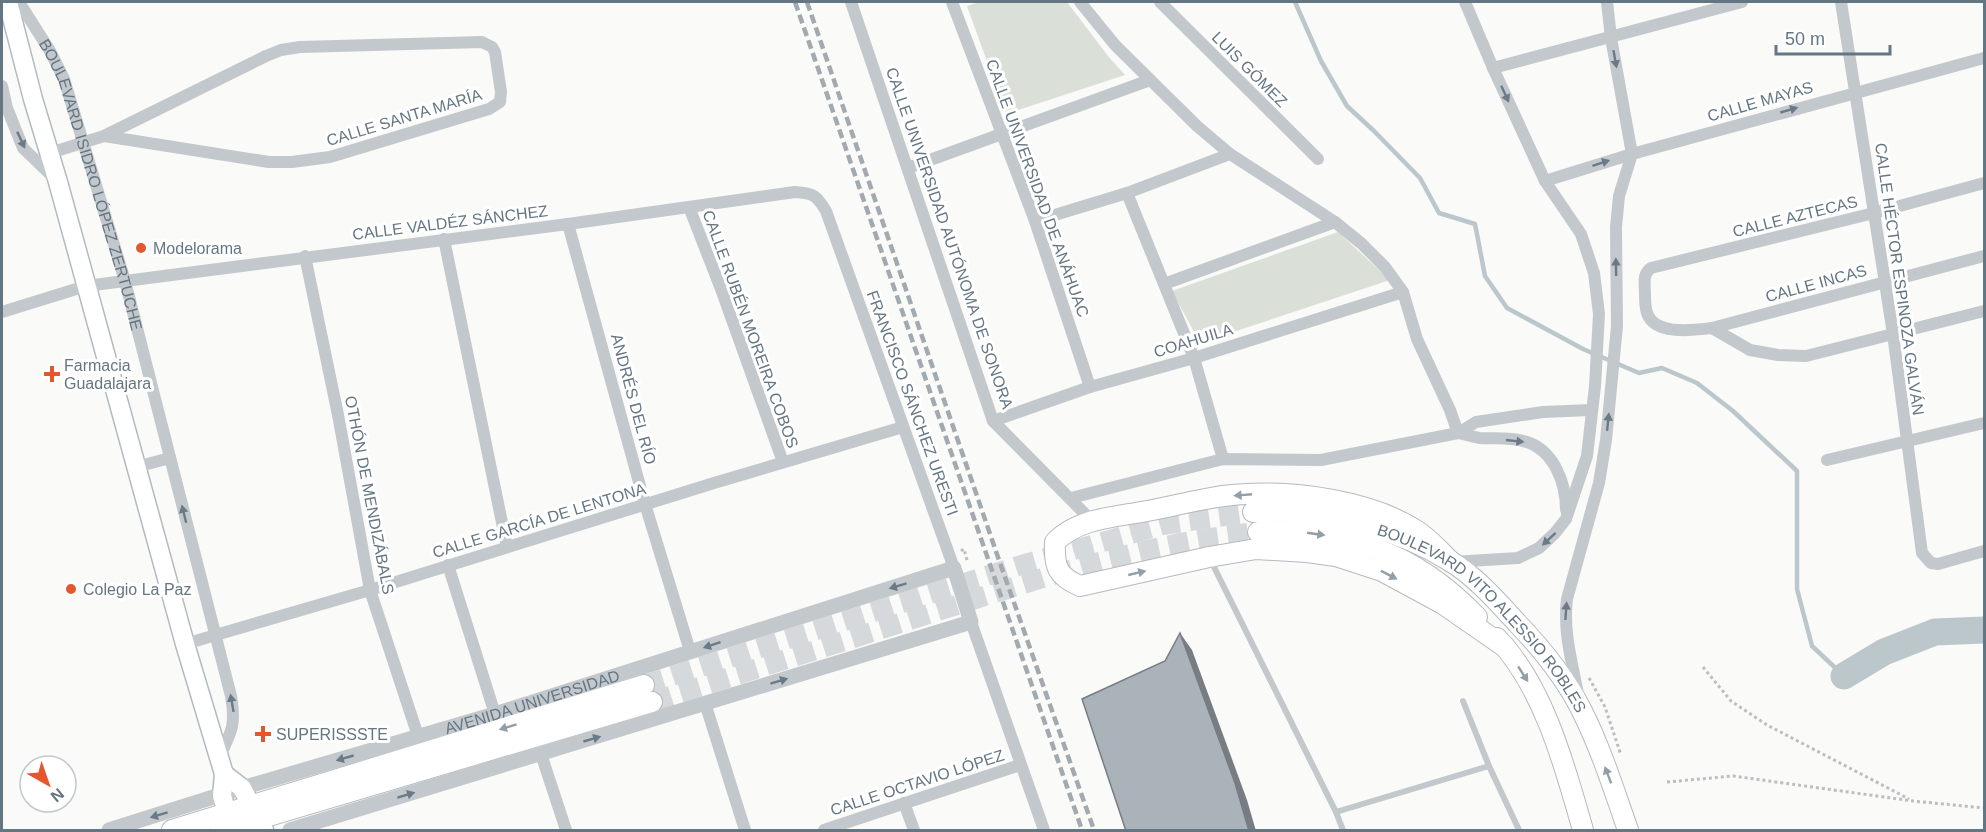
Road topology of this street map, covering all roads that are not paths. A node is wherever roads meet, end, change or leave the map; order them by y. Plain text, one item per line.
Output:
1 (8, 2) edge
2 (19, 2) edge
3 (851, 2) edge
4 (952, 2) edge
5 (1080, 2) edge
6 (1160, 2) edge
7 (1465, 2) edge
8 (1607, 2) edge
9 (1742, 2) edge
10 (1841, 2) edge
11 (1611, 38) junction
12 (1984, 58) edge
13 (1493, 68) junction
14 (1150, 80) junction
15 (2, 86) edge
16 (1856, 91) junction
17 (4, 109) edge
18 (1001, 135) junction
19 (104, 136) junction
20 (84, 143) junction
21 (50, 153) junction
22 (1230, 154) junction
23 (1632, 154) junction
24 (1318, 159) dead end
25 (908, 168) junction
26 (1545, 181) junction
27 (58, 182) junction
28 (1984, 183) edge
29 (1127, 193) junction
30 (818, 197) joint
31 (689, 207) junction
32 (1874, 213) junction
33 (1035, 221) junction
34 (1335, 222) junction
35 (568, 224) junction
36 (444, 239) junction
37 (305, 256) junction
38 (1984, 256) edge
39 (125, 281) junction
40 (1885, 282) junction
41 (1164, 284) junction
42 (86, 286) junction
43 (1403, 292) junction
44 (1984, 311) edge
45 (2, 312) edge
46 (1655, 324) joint
47 (1712, 328) junction
48 (1893, 334) junction
49 (1194, 358) junction
50 (1090, 387) junction
51 (1591, 410) junction
52 (993, 421) junction
53 (1984, 423) edge
54 (903, 427) junction
55 (1458, 433) junction
56 (1906, 442) junction
57 (170, 458) junction
58 (1223, 459) junction
59 (1827, 460) dead end
60 (783, 462) junction
61 (136, 467) junction
62 (1071, 498) junction
63 (645, 504) junction
64 (1253, 512) tunnel mouth
65 (1566, 519) junction
66 (1092, 521) junction
67 (1258, 532) tunnel mouth
68 (507, 547) junction
69 (1984, 551) edge
70 (1209, 557) junction
71 (1451, 562) junction
72 (448, 565) junction
73 (954, 568) junction
74 (370, 590) junction
75 (971, 622) junction
76 (214, 633) junction
77 (185, 644) junction
78 (1505, 647) junction
79 (690, 651) junction
80 (1463, 701) dead end
81 (705, 703) junction
82 (1582, 710) junction
83 (495, 714) junction
84 (421, 745) junction
85 (541, 754) junction
86 (1020, 765) junction
87 (221, 766) junction
88 (1489, 766) junction
89 (242, 788) junction
90 (904, 804) junction
91 (1336, 812) junction
92 (258, 818) edge
93 (227, 820) edge
94 (109, 831) edge
95 (172, 831) edge
96 (290, 831) edge
97 (566, 831) edge
98 (745, 831) edge
99 (824, 831) edge
100 (914, 831) edge
101 (1044, 831) edge
102 (1343, 831) edge
103 (1519, 831) edge
104 (1583, 831) edge
105 (1628, 831) edge

1 - 21 main road, BOULEVARD ISIDRO LÓPEZ ZERTUCHE
2 - 20 street, BOULEVARD ISIDRO LÓPEZ ZERTUCHE
3 - 25 street, CALLE UNIVERSIDAD AUTÓNOMA DE SONORA
4 - 18 street, CALLE UNIVERSIDAD DE ANÁHUAC
5 - 14 street
6 - 24 street, LUIS GÓMEZ
7 - 13 street
8 - 11 street
9 - 11 street
10 - 16 street, CALLE HÉCTOR ESPINOZA GALVÁN
11 - 13 street
11 -> 23 street
12 - 16 street, CALLE MAYAS
13 -> 26 street
14 - 18 street
14 - 22 street
15 - 17 street
23 -> 16 street, CALLE MAYAS
16 - 32 street, CALLE HÉCTOR ESPINOZA GALVÁN
17 -> 27 street
18 - 25 street
18 - 33 street, CALLE UNIVERSIDAD DE ANÁHUAC
19 - 19 street, CALLE SANTA MARÍA
19 - 20 street, CALLE SANTA MARÍA
20 - 21 street, CALLE SANTA MARÍA
20 - 39 street, BOULEVARD ISIDRO LÓPEZ ZERTUCHE
21 - 27 main road, BOULEVARD ISIDRO LÓPEZ ZERTUCHE
22 - 29 street
22 - 34 street
26 -> 23 street, CALLE MAYAS
82 -> 23 street
25 - 52 street, CALLE UNIVERSIDAD AUTÓNOMA DE SONORA
26 - 51 street
27 - 42 main road, BOULEVARD ISIDRO LÓPEZ ZERTUCHE
28 - 32 street, CALLE AZTECAS
29 - 33 street
29 - 41 street
30 - 31 street, CALLE VALDÉZ SÁNCHEZ
30 - 54 street, FRANCISCO SÁNCHEZ URESTI
31 - 35 street, CALLE VALDÉZ SÁNCHEZ
31 - 60 street, CALLE RUBÉN MOREIRA COBOS
32 - 40 street, CALLE HÉCTOR ESPINOZA GALVÁN
32 - 46 street, CALLE AZTECAS
33 - 50 street, CALLE UNIVERSIDAD DE ANÁHUAC
34 - 41 street
34 - 43 street
35 - 36 street, CALLE VALDÉZ SÁNCHEZ
35 - 63 street, ANDRÉS DEL RÍO
36 - 37 street, CALLE VALDÉZ SÁNCHEZ
36 - 68 street
37 - 39 street, CALLE VALDÉZ SÁNCHEZ
37 - 74 street, OTHÓN DE MENDIZÁBALS
38 - 40 street, CALLE INCAS
39 - 42 street, CALLE VALDÉZ SÁNCHEZ
39 - 57 street, BOULEVARD ISIDRO LÓPEZ ZERTUCHE
40 - 47 street, CALLE INCAS
40 - 48 street, CALLE HÉCTOR ESPINOZA GALVÁN
41 - 49 street
42 - 45 street, CALLE VALDÉZ SÁNCHEZ
42 - 61 main road, BOULEVARD ISIDRO LÓPEZ ZERTUCHE
43 - 49 street, COAHUILA
43 - 55 street
44 - 48 street
46 - 47 street, CALLE INCAS
47 - 48 street
48 - 56 street, CALLE HÉCTOR ESPINOZA GALVÁN
49 - 50 street, COAHUILA
49 - 58 street
50 - 52 street, COAHUILA
51 - 55 street
51 - 65 street
52 - 62 street, CALLE UNIVERSIDAD AUTÓNOMA DE SONORA
53 - 56 street
54 - 60 street, CALLE GARCÍA DE LENTONA
54 - 73 street, FRANCISCO SÁNCHEZ URESTI
55 - 58 street
55 -> 65 street
56 - 59 street
56 - 69 street, CALLE HÉCTOR ESPINOZA GALVÁN
57 - 61 street
76 -> 57 street, BOULEVARD ISIDRO LÓPEZ ZERTUCHE
58 - 62 street
60 - 63 street, CALLE GARCÍA DE LENTONA
61 - 77 main road, BOULEVARD ISIDRO LÓPEZ ZERTUCHE
62 - 66 street, CALLE UNIVERSIDAD AUTÓNOMA DE SONORA
63 - 68 street, CALLE GARCÍA DE LENTONA
63 - 79 street, ANDRÉS DEL RÍO
64 - 71 main road, BOULEVARD VITO ALESSIO ROBLES
65 -> 71 street
66 -> 70 main road
71 -> 66 main road
67 -> 78 main road, BOULEVARD VITO ALESSIO ROBLES
68 - 72 street, CALLE GARCÍA DE LENTONA
70 -> 78 main road
70 - 91 lane
71 - 82 main road, BOULEVARD VITO ALESSIO ROBLES
72 - 74 street, CALLE GARCÍA DE LENTONA
72 - 83 street
73 - 75 street, FRANCISCO SÁNCHEZ URESTI
73 -> 79 street, AVENIDA UNIVERSIDAD
74 - 76 street, CALLE GARCÍA DE LENTONA
74 - 84 street, OTHÓN DE MENDIZÁBALS
81 -> 75 street
75 - 86 street
76 - 77 street, CALLE GARCÍA DE LENTONA
87 -> 76 street, BOULEVARD ISIDRO LÓPEZ ZERTUCHE
77 - 87 main road, BOULEVARD ISIDRO LÓPEZ ZERTUCHE
78 -> 104 main road, BOULEVARD VITO ALESSIO ROBLES
79 - 83 street, AVENIDA UNIVERSIDAD
80 - 88 lane
85 -> 81 street
81 - 98 street
105 -> 82 main road, BOULEVARD VITO ALESSIO ROBLES
83 - 84 street, AVENIDA UNIVERSIDAD
84 -> 89 street, AVENIDA UNIVERSIDAD
84 - 92 main road, AVENIDA UNIVERSIDAD
92 -> 84 main road, AVENIDA UNIVERSIDAD
96 -> 85 street
85 - 97 street
86 - 90 street, CALLE OCTAVIO LÓPEZ
86 - 101 street
87 - 89 main road
87 - 93 main road, BOULEVARD ISIDRO LÓPEZ ZERTUCHE
88 - 91 lane
88 - 103 lane
89 - 92 main road
89 - 93 street, AVENIDA UNIVERSIDAD
90 - 99 street, CALLE OCTAVIO LÓPEZ
90 - 100 street
91 - 102 lane
92 - 93 main road, AVENIDA UNIVERSIDAD
93 -> 94 street, AVENIDA UNIVERSIDAD
93 - 95 main road, AVENIDA UNIVERSIDAD

